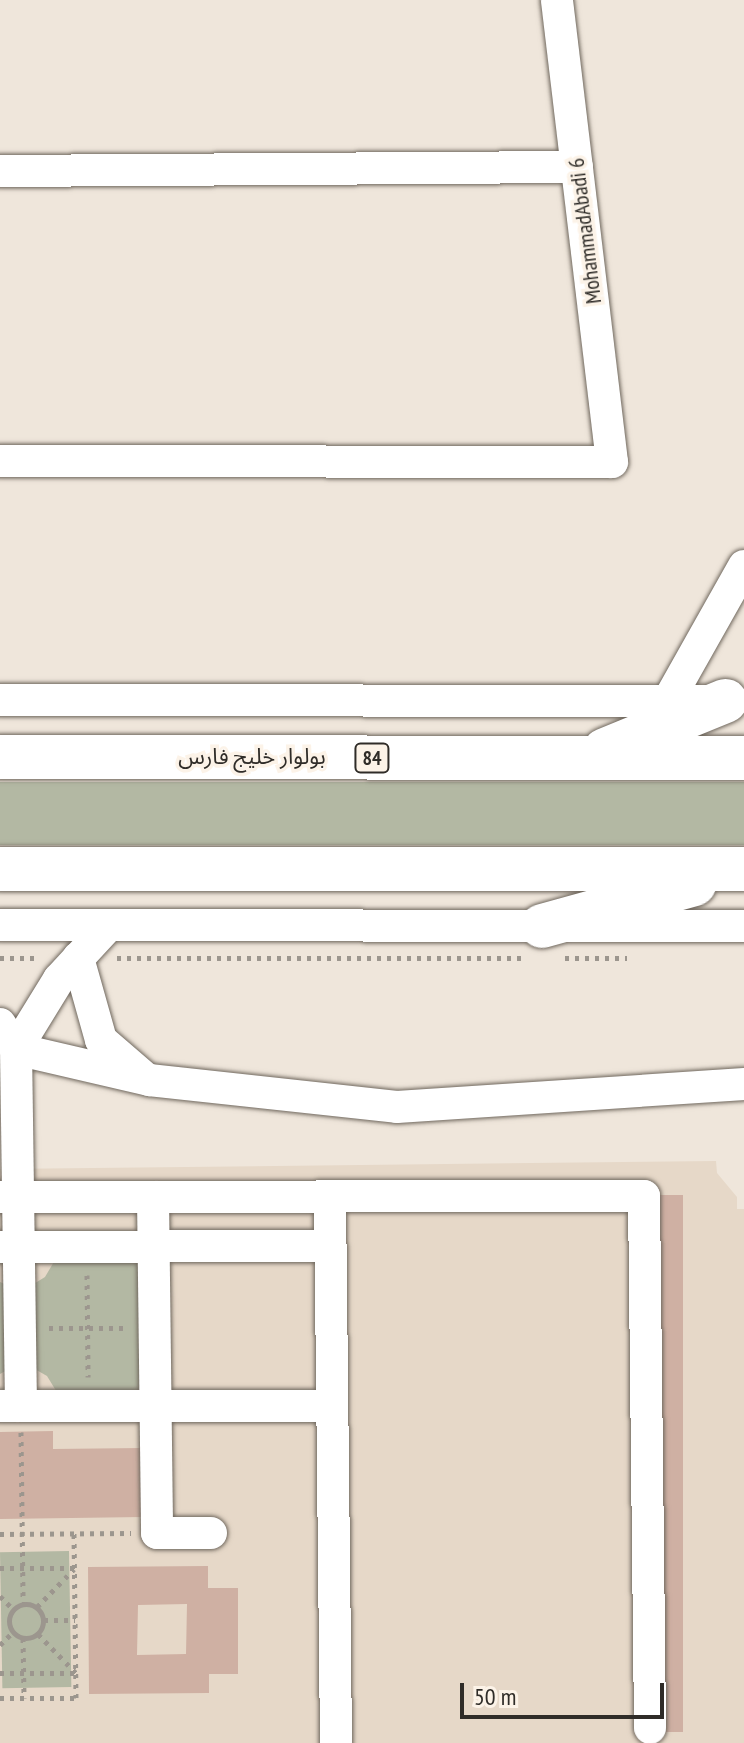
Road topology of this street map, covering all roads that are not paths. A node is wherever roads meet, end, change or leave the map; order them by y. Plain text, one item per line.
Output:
1 (557, 0) edge
2 (577, 167) junction
3 (0, 171) edge
4 (0, 461) edge
5 (744, 566) edge
6 (0, 700) edge
7 (668, 701) junction
8 (734, 701) edge
9 (0, 757) edge
10 (586, 758) junction
11 (744, 758) edge
12 (0, 869) edge
13 (744, 870) edge
14 (0, 925) edge
15 (108, 926) junction
16 (744, 926) edge
17 (547, 947) junction
18 (78, 958) junction
19 (8, 1036) edge
20 (149, 1080) junction
21 (744, 1084) edge
22 (153, 1197) junction
23 (330, 1197) junction
24 (9, 1198) edge
25 (9, 1246) edge
26 (154, 1246) junction
27 (330, 1246) junction
28 (155, 1406) junction
29 (332, 1406) junction
30 (14, 1415) edge
31 (211, 1533) dead end
32 (650, 1728) dead end
33 (336, 1743) edge

1 - 2 street, MohammadAbadi 6
2 - 3 street
2 - 4 street, MohammadAbadi 6
5 - 7 street
6 - 7 street
7 - 8 street
8 - 10 highway
9 - 10 highway, بولوار خلیج فارس / 84
10 - 11 highway, بولوار خلیج فارس / 84
12 - 13 highway
13 - 17 highway
14 - 15 street
15 - 17 street
15 - 18 street
16 - 17 street
18 - 19 street
18 - 20 street
19 - 20 street
19 - 24 street
20 - 21 street
22 - 23 street
22 - 24 street
22 - 26 street
23 - 27 street
23 - 32 street
24 - 25 street
25 - 26 street
25 - 30 street
26 - 27 street
26 - 28 street
27 - 29 street
28 - 29 street
28 - 30 street
28 - 31 street
29 - 33 street

